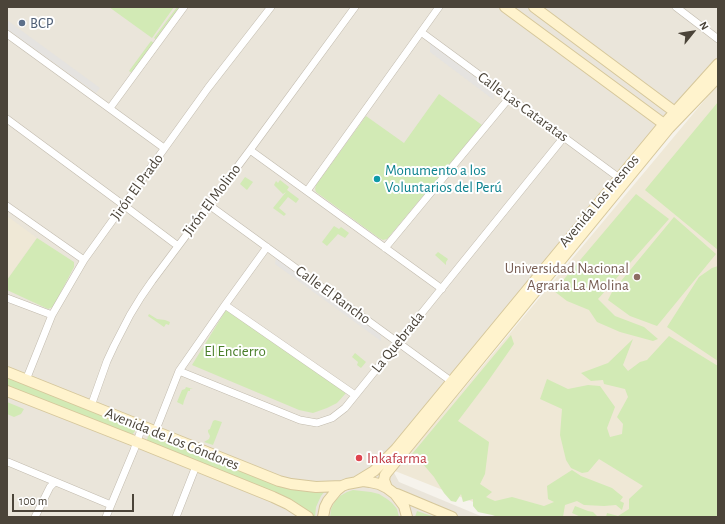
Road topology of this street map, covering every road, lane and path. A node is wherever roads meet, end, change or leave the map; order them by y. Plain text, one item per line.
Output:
1 (184, 7) edge
2 (271, 7) edge
3 (355, 7) edge
4 (439, 7) edge
5 (505, 7) edge
6 (534, 7) edge
7 (676, 7) edge
8 (421, 32) junction
9 (7, 34) edge
10 (718, 39) edge
11 (718, 64) edge
12 (718, 77) edge
13 (510, 97) junction
14 (110, 108) junction
15 (678, 114) junction
16 (7, 119) edge
17 (667, 126) junction
18 (564, 137) junction
19 (164, 148) junction
20 (250, 150) junction
21 (622, 180) junction
22 (307, 191) junction
23 (124, 204) junction
24 (209, 205) junction
25 (7, 206) edge
26 (178, 246) junction
27 (267, 247) junction
28 (385, 248) junction
29 (84, 260) junction
30 (442, 289) junction
31 (7, 298) edge
32 (225, 305) junction
33 (52, 315) junction
34 (398, 342) junction
35 (179, 371) junction
36 (7, 372) edge
37 (26, 380) junction
38 (454, 383) junction
39 (7, 391) edge
40 (355, 396) junction
41 (91, 406) junction
42 (142, 426) junction
43 (155, 432) junction
44 (137, 442) junction
45 (8, 462) dead end
46 (196, 466) junction
47 (55, 482) junction
48 (356, 482) junction
49 (342, 486) junction
50 (391, 491) junction
51 (111, 505) junction
52 (35, 517) edge
53 (106, 517) edge
54 (176, 517) edge
55 (308, 517) edge
56 (323, 517) edge
57 (407, 517) edge
58 (452, 517) edge

1 - 14 street
2 - 19 street, Jirón El Prado
3 - 20 street, Jirón El Molino
4 - 8 street
5 - 17 street
6 - 15 street
7 - 10 street
8 - 13 street, Calle Las Cataratas
8 - 22 street
9 - 14 street
11 - 15 street, Avenida Los Fresnos
12 - 15 street, Avenida Los Fresnos
13 - 18 street, Calle Las Cataratas
13 - 28 street
14 - 19 street
15 - 17 street, Avenida Los Fresnos
16 - 23 street
17 - 21 street, Avenida Los Fresnos
18 - 21 street, Calle Las Cataratas
18 - 30 street, La Quebrada
19 - 23 street, Jirón El Prado
20 - 22 street
20 - 24 street, Jirón El Molino
21 - 38 street, Avenida Los Fresnos
22 - 28 street
23 - 26 street
23 - 29 street, Jirón El Prado
24 - 26 street, Jirón El Molino
24 - 27 street, Calle El Rancho
25 - 29 street
26 - 41 street, Jirón El Molino
27 - 32 street
27 - 34 street, Calle El Rancho
28 - 30 street
29 - 33 street, Jirón El Prado
30 - 34 street, La Quebrada
31 - 33 street
32 - 35 street
32 - 40 street
33 - 37 street, Jirón El Prado
34 - 38 street, Calle El Rancho
34 - 40 street, La Quebrada
35 - 40 street, La Quebrada
35 - 43 street
36 - 37 street, Avenida de Los Cóndores
37 - 41 street, Avenida de Los Cóndores
38 - 48 street, Avenida Los Fresnos
38 - 50 street, Avenida Los Fresnos
39 - 44 street, Avenida de Los Cóndores
41 - 42 street, Avenida de Los Cóndores
42 - 43 street, Avenida de Los Cóndores
42 - 44 street
43 - 49 street, Avenida de Los Cóndores
44 - 46 street, Avenida de Los Cóndores
44 - 51 street
45 - 47 street
46 - 54 street
46 - 55 street, Avenida de Los Cóndores
47 - 51 street
47 - 52 street
48 - 49 street, Avenida de Los Cóndores
48 - 50 street
49 - 56 street
50 - 57 street
50 - 58 street
51 - 53 street

